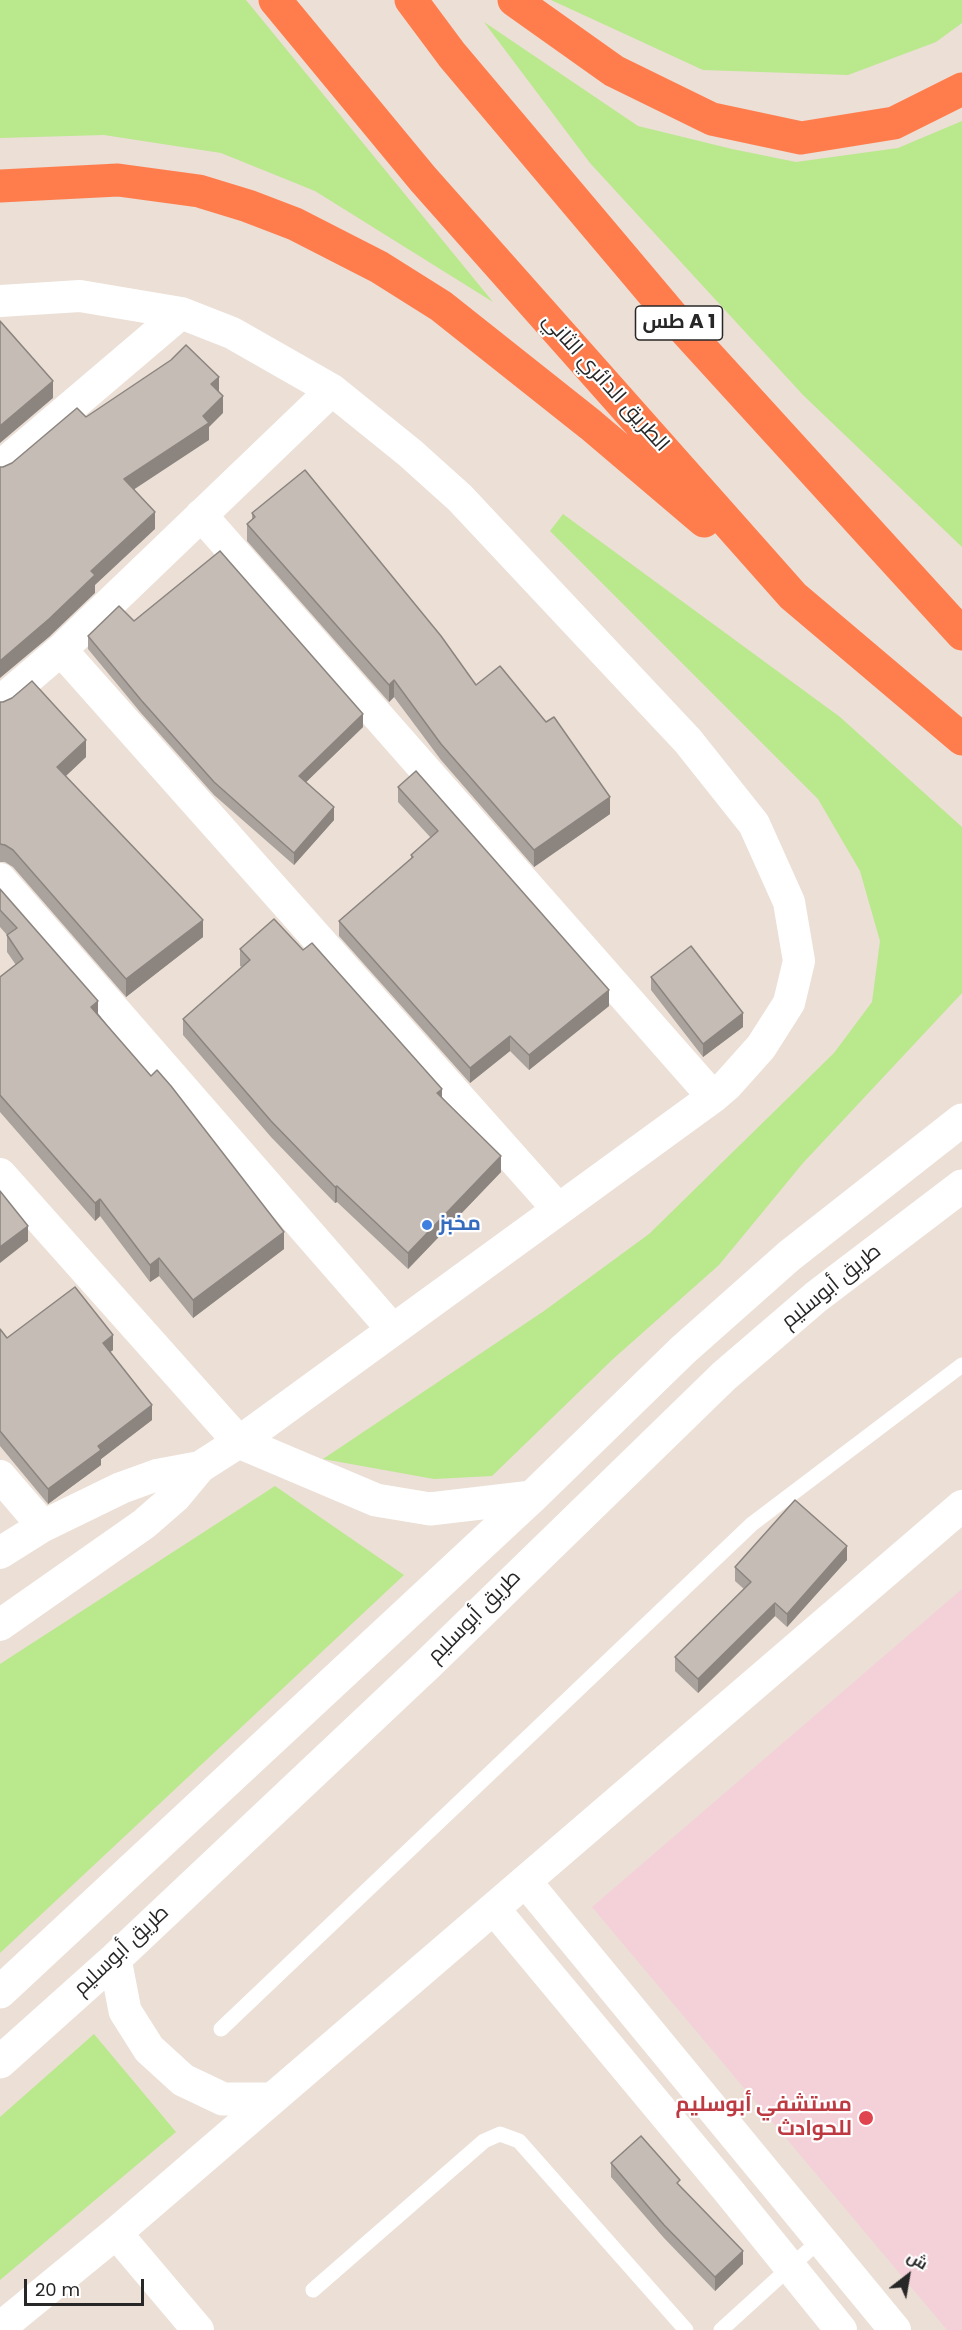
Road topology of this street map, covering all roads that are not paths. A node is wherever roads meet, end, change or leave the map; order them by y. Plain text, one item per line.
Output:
1 (275, 0) edge
2 (411, 0) edge
3 (513, 0) edge
4 (962, 89) edge
5 (0, 186) edge
6 (0, 301) edge
7 (181, 313) junction
8 (332, 390) junction
9 (0, 467) edge
10 (201, 515) junction
11 (793, 596) junction
12 (962, 634) edge
13 (61, 650) junction
14 (0, 702) edge
15 (962, 739) edge
16 (0, 879) edge
17 (713, 1097) junction
18 (962, 1120) edge
19 (0, 1174) edge
20 (962, 1186) edge
21 (558, 1209) junction
22 (393, 1330) junction
23 (962, 1365) edge
24 (239, 1442) junction
25 (200, 1467) junction
26 (0, 1476) edge
27 (532, 1497) junction
28 (962, 1506) edge
29 (43, 1526) junction
30 (0, 1553) edge
31 (0, 1625) edge
32 (526, 1881) junction
33 (494, 1909) junction
34 (115, 1959) junction
35 (0, 1992) edge
36 (221, 2029) dead end
37 (0, 2062) edge
38 (270, 2099) junction
39 (116, 2233) junction
40 (820, 2240) junction
41 (790, 2269) junction
42 (313, 2290) dead end
43 (0, 2328) edge
44 (198, 2330) edge
45 (686, 2330) edge
46 (722, 2330) edge
47 (841, 2330) edge
48 (895, 2330) edge

1 - 11 highway, الطريق الدائري الثاني
2 - 12 highway, طس A 1
3 - 4 highway
5 - 11 highway
6 - 7 street
7 - 8 street
7 - 9 street
8 - 10 street
8 - 17 street
10 - 13 street
10 - 17 street
11 - 15 highway, الطريق الدائري الثاني
13 - 14 street
13 - 21 street
16 - 22 street
17 - 21 street
18 - 27 main road
19 - 24 street
20 - 34 main road, طريق أبوسليم
21 - 22 street
22 - 24 street
23 - 36 lane
24 - 25 street
24 - 27 main road
25 - 29 street
25 - 31 street
26 - 29 street
27 - 35 main road
28 - 32 street
29 - 30 street
32 - 33 street
32 - 40 street
33 - 38 street
33 - 41 street
34 - 37 main road, طريق أبوسليم
34 - 38 main road
38 - 39 street
39 - 43 street
39 - 44 street
40 - 41 lane
40 - 48 street
41 - 46 lane
41 - 47 street
42 - 45 lane

